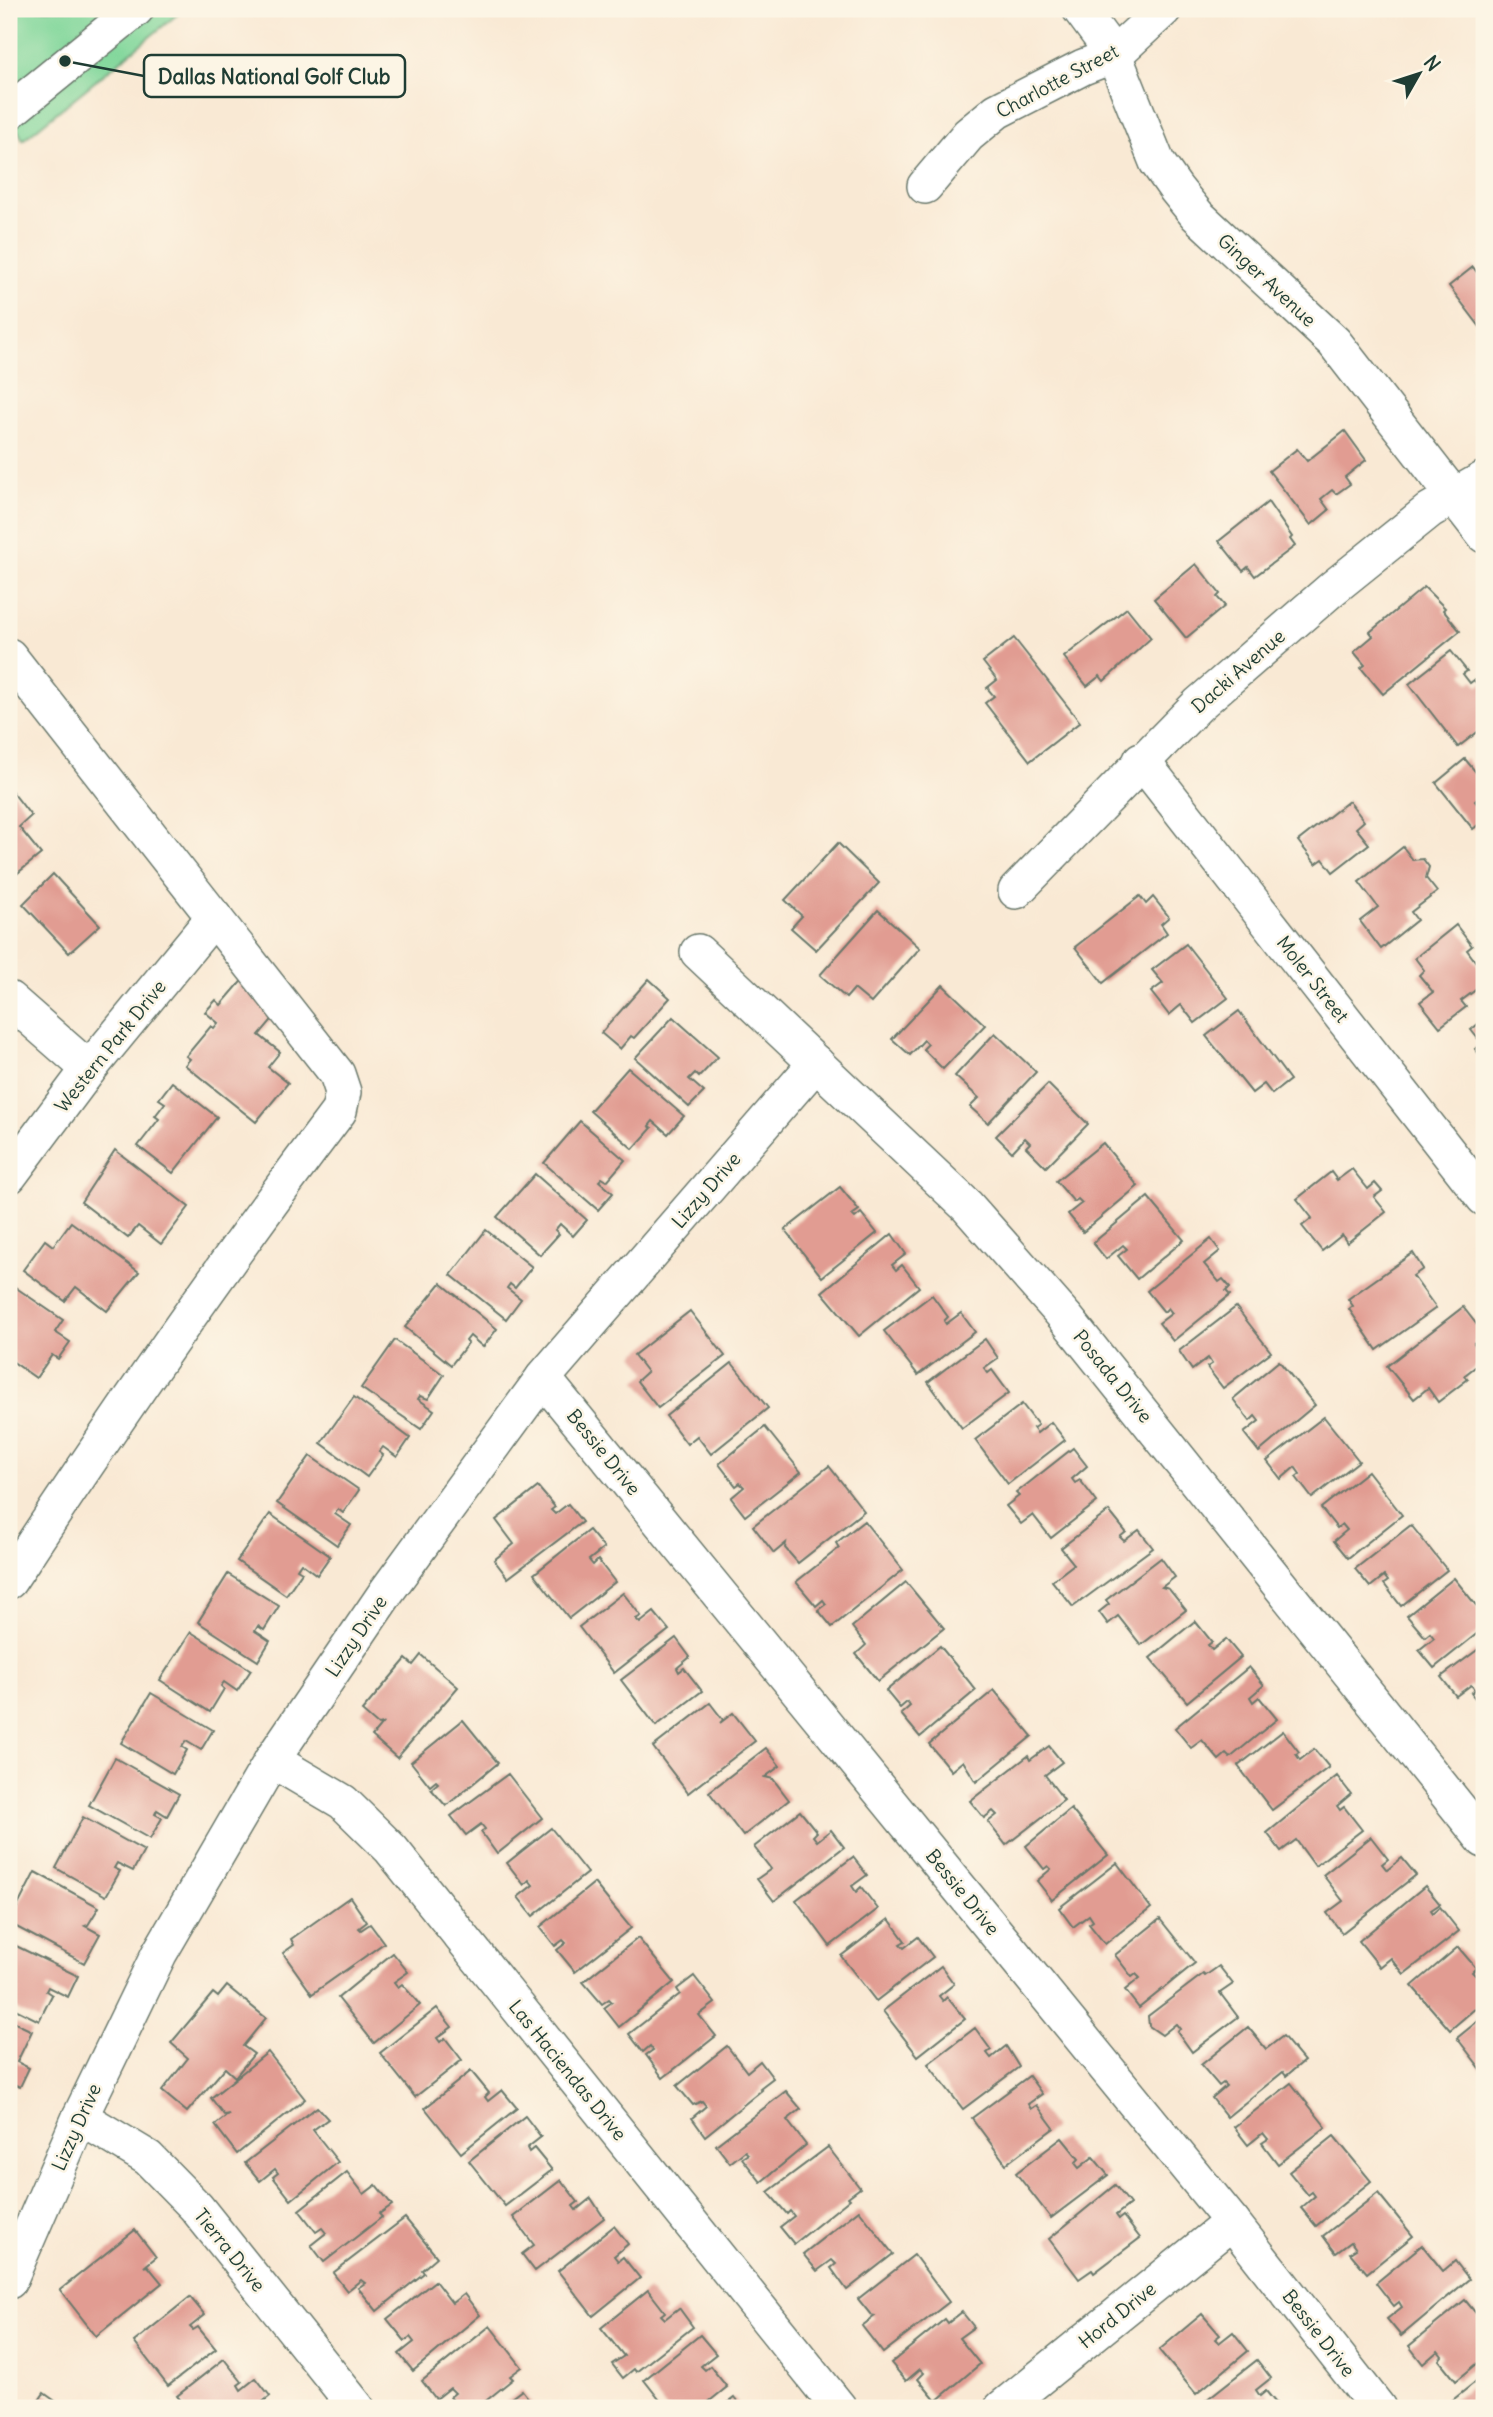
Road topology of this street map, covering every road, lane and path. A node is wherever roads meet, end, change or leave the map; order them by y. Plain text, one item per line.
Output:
1 (136, 9) edge
2 (1080, 9) edge
3 (1164, 9) edge
4 (1114, 55) junction
5 (9, 112) edge
6 (925, 186) dead end
7 (1484, 479) edge
8 (1454, 496) junction
9 (1484, 535) edge
10 (9, 656) edge
11 (1141, 760) junction
12 (1016, 891) dead end
13 (214, 917) junction
14 (698, 951) dead end
15 (9, 999) edge
16 (816, 1063) junction
17 (89, 1069) junction
18 (9, 1176) edge
19 (1484, 1198) edge
20 (544, 1378) junction
21 (9, 1581) edge
22 (272, 1760) junction
23 (1484, 1840) edge
24 (80, 2117) junction
25 (1232, 2222) junction
26 (9, 2281) edge
27 (357, 2408) edge
28 (839, 2408) edge
29 (1002, 2408) edge
30 (1378, 2408) edge

1 - 5 street
2 - 4 street, Ginger Avenue
3 - 4 street, Charlotte Street
4 - 6 street, Charlotte Street
4 - 8 street, Ginger Avenue
7 - 8 street, Dacki Avenue
8 - 9 street, Ginger Avenue
8 - 11 street, Dacki Avenue
10 - 13 street
11 - 12 street, Dacki Avenue
11 - 19 street, Moler Street
13 - 17 street, Western Park Drive
13 - 21 street
14 - 16 street, Posada Drive
15 - 17 street
16 - 20 street, Lizzy Drive
16 - 23 street, Posada Drive
17 - 18 street, Western Park Drive
20 - 22 street, Lizzy Drive
20 - 25 street, Bessie Drive
22 - 24 street, Lizzy Drive
22 - 28 street, Las Haciendas Drive
24 - 26 street, Lizzy Drive
24 - 27 street, Tierra Drive
25 - 29 street, Hord Drive
25 - 30 street, Bessie Drive

